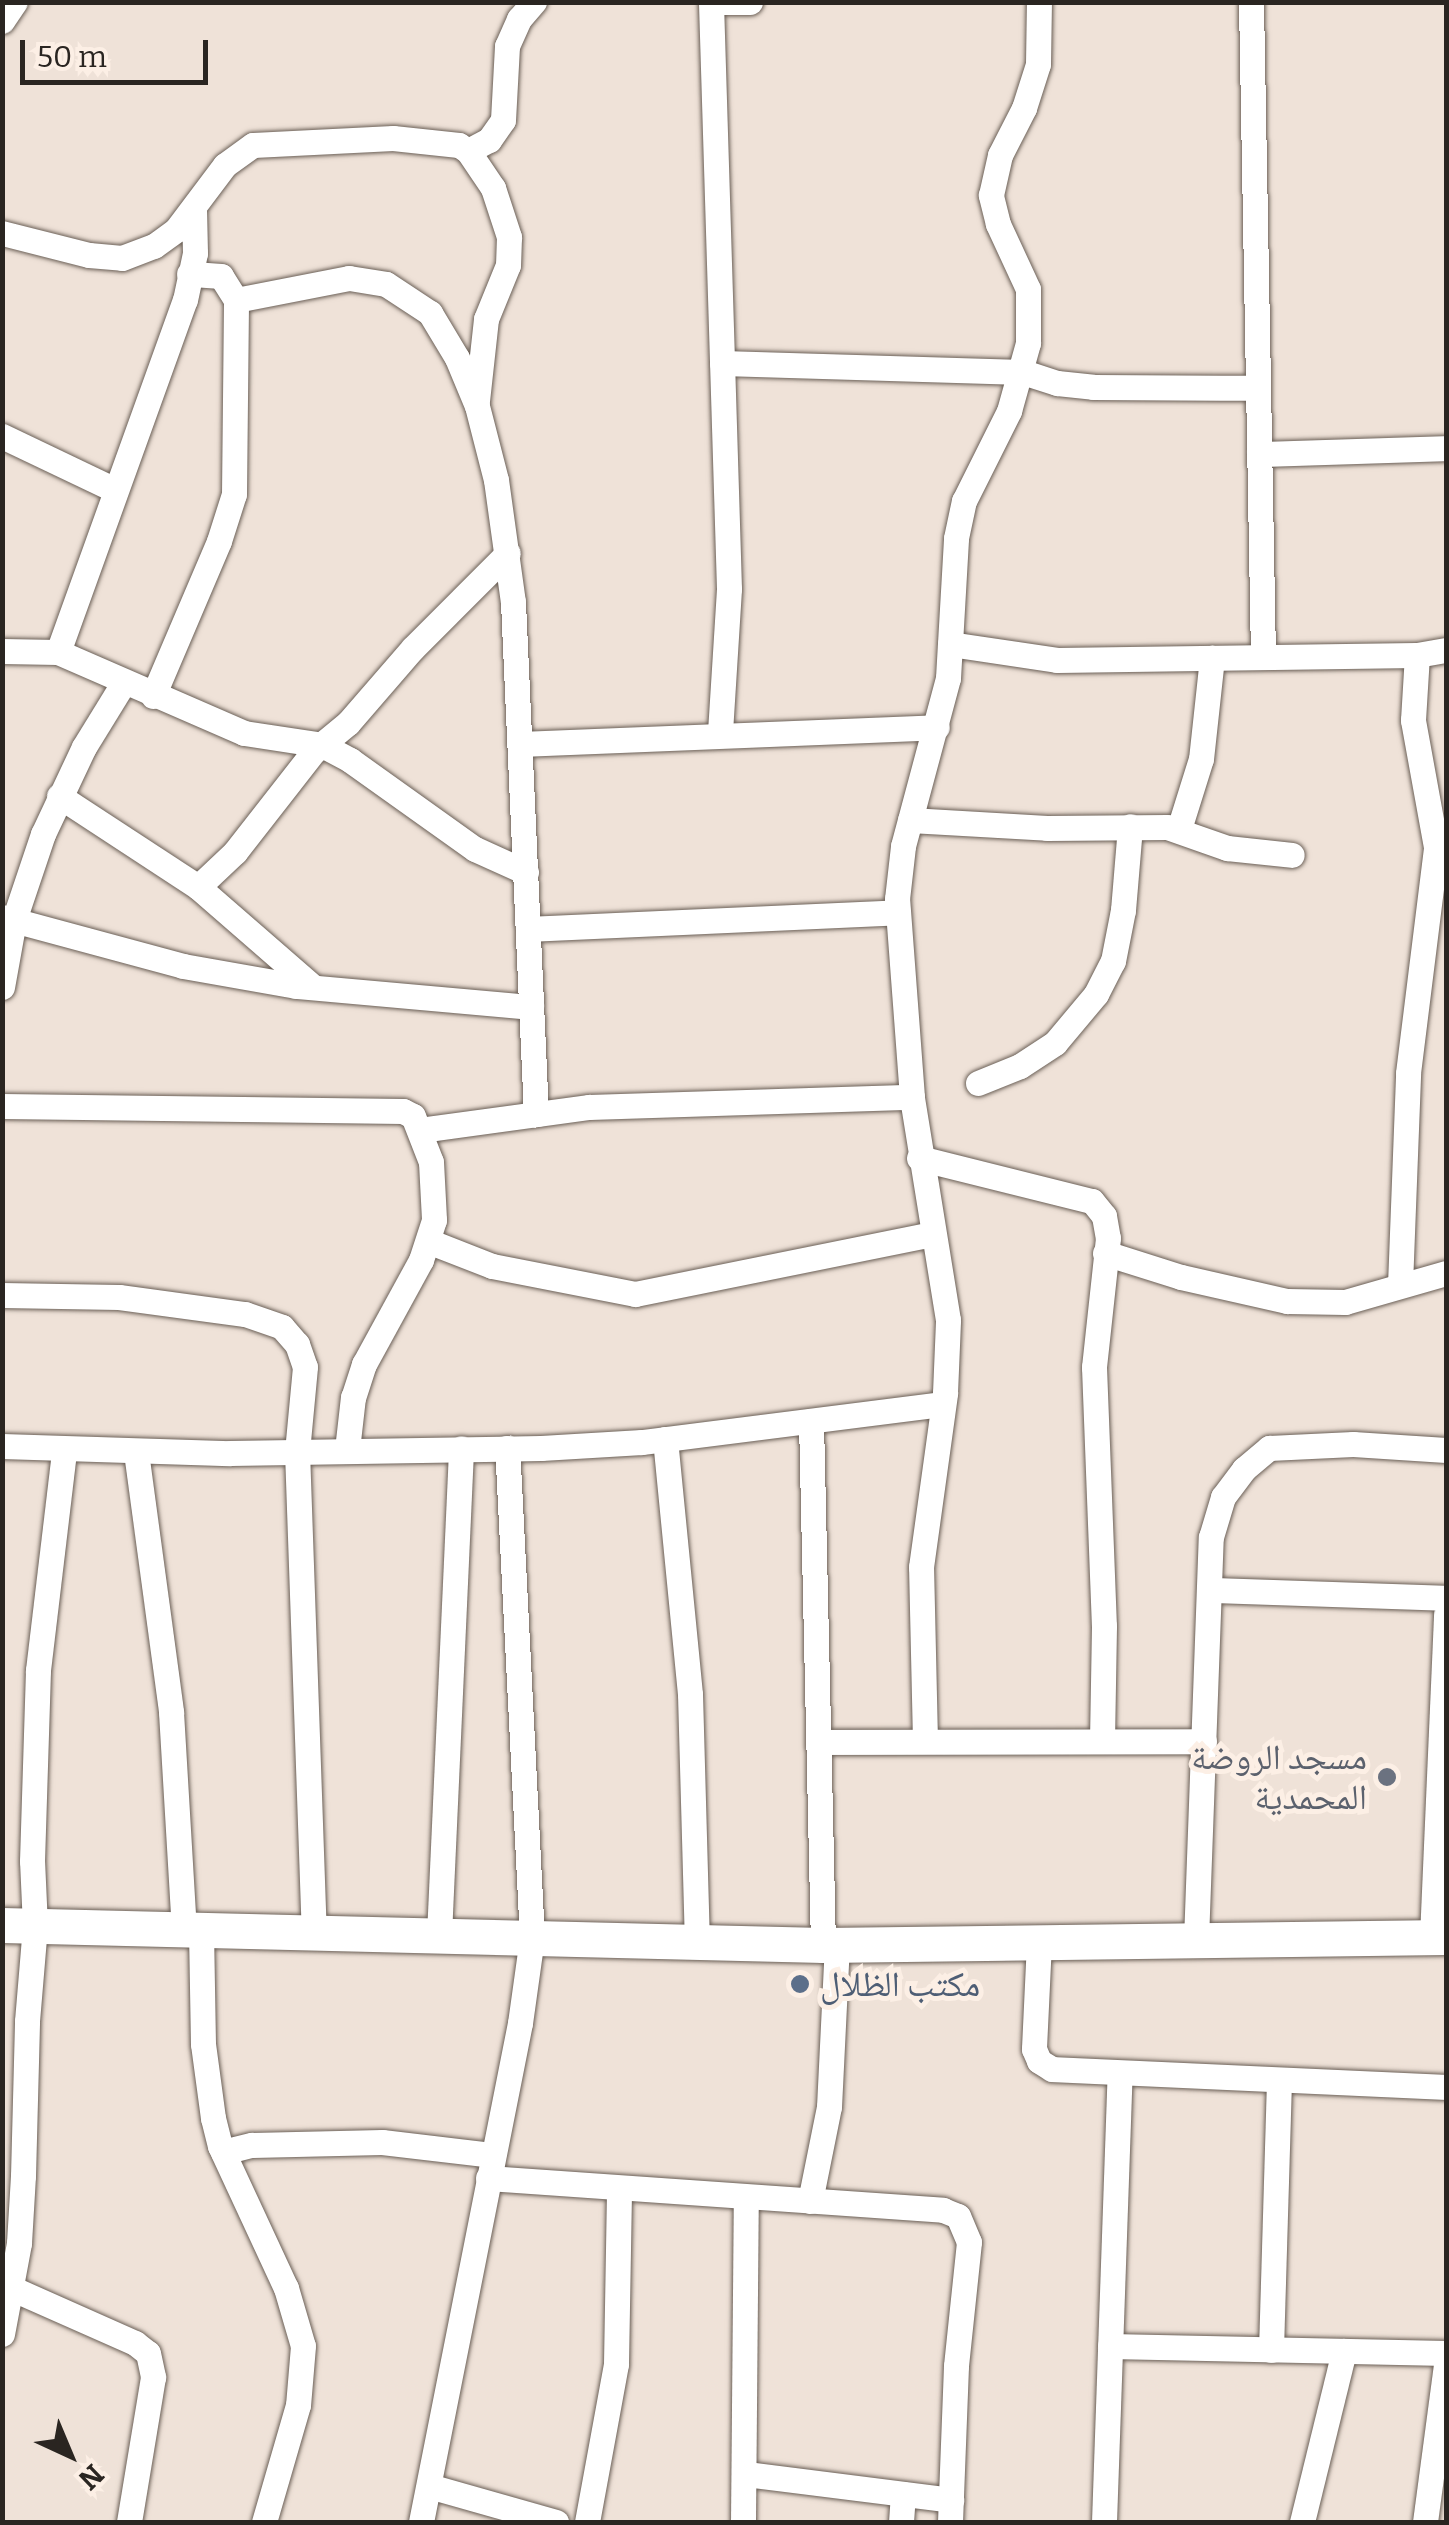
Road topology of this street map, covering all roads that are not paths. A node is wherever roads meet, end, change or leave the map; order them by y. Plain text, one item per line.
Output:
1 (534, 2) edge
2 (711, 2) edge
3 (750, 2) edge
4 (1039, 2) edge
5 (1251, 2) edge
6 (13, 3) edge
7 (2, 21) edge
8 (468, 151) junction
9 (194, 210) junction
10 (2, 233) edge
11 (190, 274) junction
12 (236, 300) junction
13 (722, 363) junction
14 (1022, 372) junction
15 (1258, 388) junction
16 (477, 406) junction
17 (2, 436) edge
18 (1446, 448) edge
19 (1259, 454) junction
20 (115, 490) junction
21 (508, 553) junction
22 (950, 644) junction
23 (1446, 650) edge
24 (2, 651) edge
25 (58, 652) junction
26 (1417, 655) junction
27 (1263, 657) junction
28 (1212, 658) junction
29 (124, 682) junction
30 (153, 696) junction
31 (937, 727) junction
32 (720, 734) junction
33 (520, 744) junction
34 (322, 746) junction
35 (59, 796) junction
36 (910, 820) junction
37 (1130, 826) junction
38 (1179, 829) junction
39 (1292, 855) dead end
40 (526, 872) junction
41 (198, 887) junction
42 (898, 912) junction
43 (8, 918) edge
44 (528, 929) junction
45 (2, 987) edge
46 (313, 987) junction
47 (531, 1007) junction
48 (978, 1083) dead end
49 (912, 1097) junction
50 (2, 1106) edge
51 (536, 1114) junction
52 (420, 1130) junction
53 (920, 1158) junction
54 (932, 1234) junction
55 (428, 1241) junction
56 (1105, 1254) junction
57 (1446, 1272) edge
58 (1400, 1286) junction
59 (2, 1295) edge
60 (944, 1404) junction
61 (811, 1421) junction
62 (665, 1439) junction
63 (2, 1446) edge
64 (461, 1448) junction
65 (507, 1448) junction
66 (347, 1450) junction
67 (1446, 1450) edge
68 (64, 1451) junction
69 (297, 1451) junction
70 (136, 1452) junction
71 (1210, 1590) junction
72 (1446, 1598) edge
73 (1446, 1614) edge
74 (924, 1741) junction
75 (1102, 1741) junction
76 (1204, 1741) junction
77 (818, 1742) junction
78 (1442, 1766) edge
79 (19, 1925) edge
80 (192, 1930) junction
81 (314, 1932) junction
82 (439, 1935) junction
83 (1440, 1937) edge
84 (532, 1938) junction
85 (1196, 1940) junction
86 (697, 1942) junction
87 (1039, 1942) junction
88 (830, 1944) junction
89 (1120, 2073) junction
90 (1279, 2080) junction
91 (1446, 2087) edge
92 (223, 2152) junction
93 (490, 2166) junction
94 (619, 2190) junction
95 (746, 2197) junction
96 (810, 2201) junction
97 (11, 2288) junction
98 (2, 2334) edge
99 (1110, 2346) junction
100 (1271, 2350) junction
101 (1344, 2351) junction
102 (1446, 2353) edge
103 (1446, 2364) edge
104 (746, 2474) junction
105 (429, 2486) junction
106 (904, 2494) junction
107 (951, 2512) edge
108 (129, 2522) edge
109 (264, 2522) edge
110 (421, 2522) edge
111 (556, 2522) edge
112 (587, 2522) edge
113 (743, 2522) edge
114 (900, 2522) edge
115 (1104, 2522) edge
116 (1302, 2522) edge
117 (1425, 2522) edge

1 - 8 street
2 - 3 street
2 - 13 street
4 - 14 street
5 - 15 street
6 - 7 street
8 - 9 street
8 - 16 street
9 - 10 street
9 - 11 street
11 - 12 street
11 - 20 street
12 - 16 street
12 - 30 street
13 - 14 street
13 - 32 street
14 - 15 street
14 - 22 street
15 - 19 street
16 - 21 street
17 - 20 street
18 - 19 street
19 - 27 street
20 - 25 street
21 - 33 street
21 - 34 street
22 - 28 street
22 - 31 street
23 - 26 street
24 - 25 street
25 - 29 street
26 - 27 street
26 - 58 street
27 - 28 street
28 - 38 street
29 - 30 street
29 - 35 street
30 - 34 street
31 - 32 street
31 - 36 street
32 - 33 street
33 - 40 street
34 - 40 street
34 - 41 street
35 - 41 street
35 - 43 street
36 - 37 street
36 - 42 street
37 - 38 street
37 - 48 street
38 - 39 street
40 - 44 street
41 - 46 street
42 - 44 street
42 - 49 street
43 - 45 street
43 - 46 street
44 - 47 street
46 - 47 street
47 - 51 street
49 - 51 street
49 - 53 street
50 - 52 street
51 - 52 street
52 - 55 street
53 - 54 street
53 - 56 street
54 - 55 street
54 - 60 street
55 - 66 street
56 - 58 street
56 - 75 street
57 - 58 street
59 - 69 street
60 - 61 street
60 - 74 street
61 - 62 street
61 - 77 street
62 - 65 street
62 - 86 street
63 - 68 street
64 - 65 street
64 - 66 street
64 - 82 street
65 - 84 street
66 - 69 street
67 - 71 street
68 - 70 street
68 - 79 street
69 - 70 street
69 - 81 street
70 - 80 street
71 - 72 street
71 - 76 street
73 - 78 street
74 - 75 street
74 - 77 street
75 - 76 street
76 - 85 street
77 - 88 street
78 - 83 street
79 - 80 street
79 - 97 street
80 - 81 street
80 - 92 street
81 - 82 street
82 - 84 street
83 - 85 street
84 - 86 street
84 - 93 street
85 - 87 street
86 - 88 street
87 - 88 street
87 - 89 street
88 - 96 street
89 - 90 street
89 - 99 street
90 - 91 street
90 - 100 street
92 - 93 street
92 - 109 street
93 - 94 street
93 - 105 street
94 - 95 street
94 - 112 street
95 - 96 street
95 - 104 street
96 - 107 street
97 - 98 street
97 - 108 street
99 - 100 street
99 - 115 street
100 - 101 street
101 - 102 street
101 - 116 street
103 - 117 street
104 - 106 street
104 - 113 street
105 - 110 street
105 - 111 street
106 - 107 street
106 - 114 street

